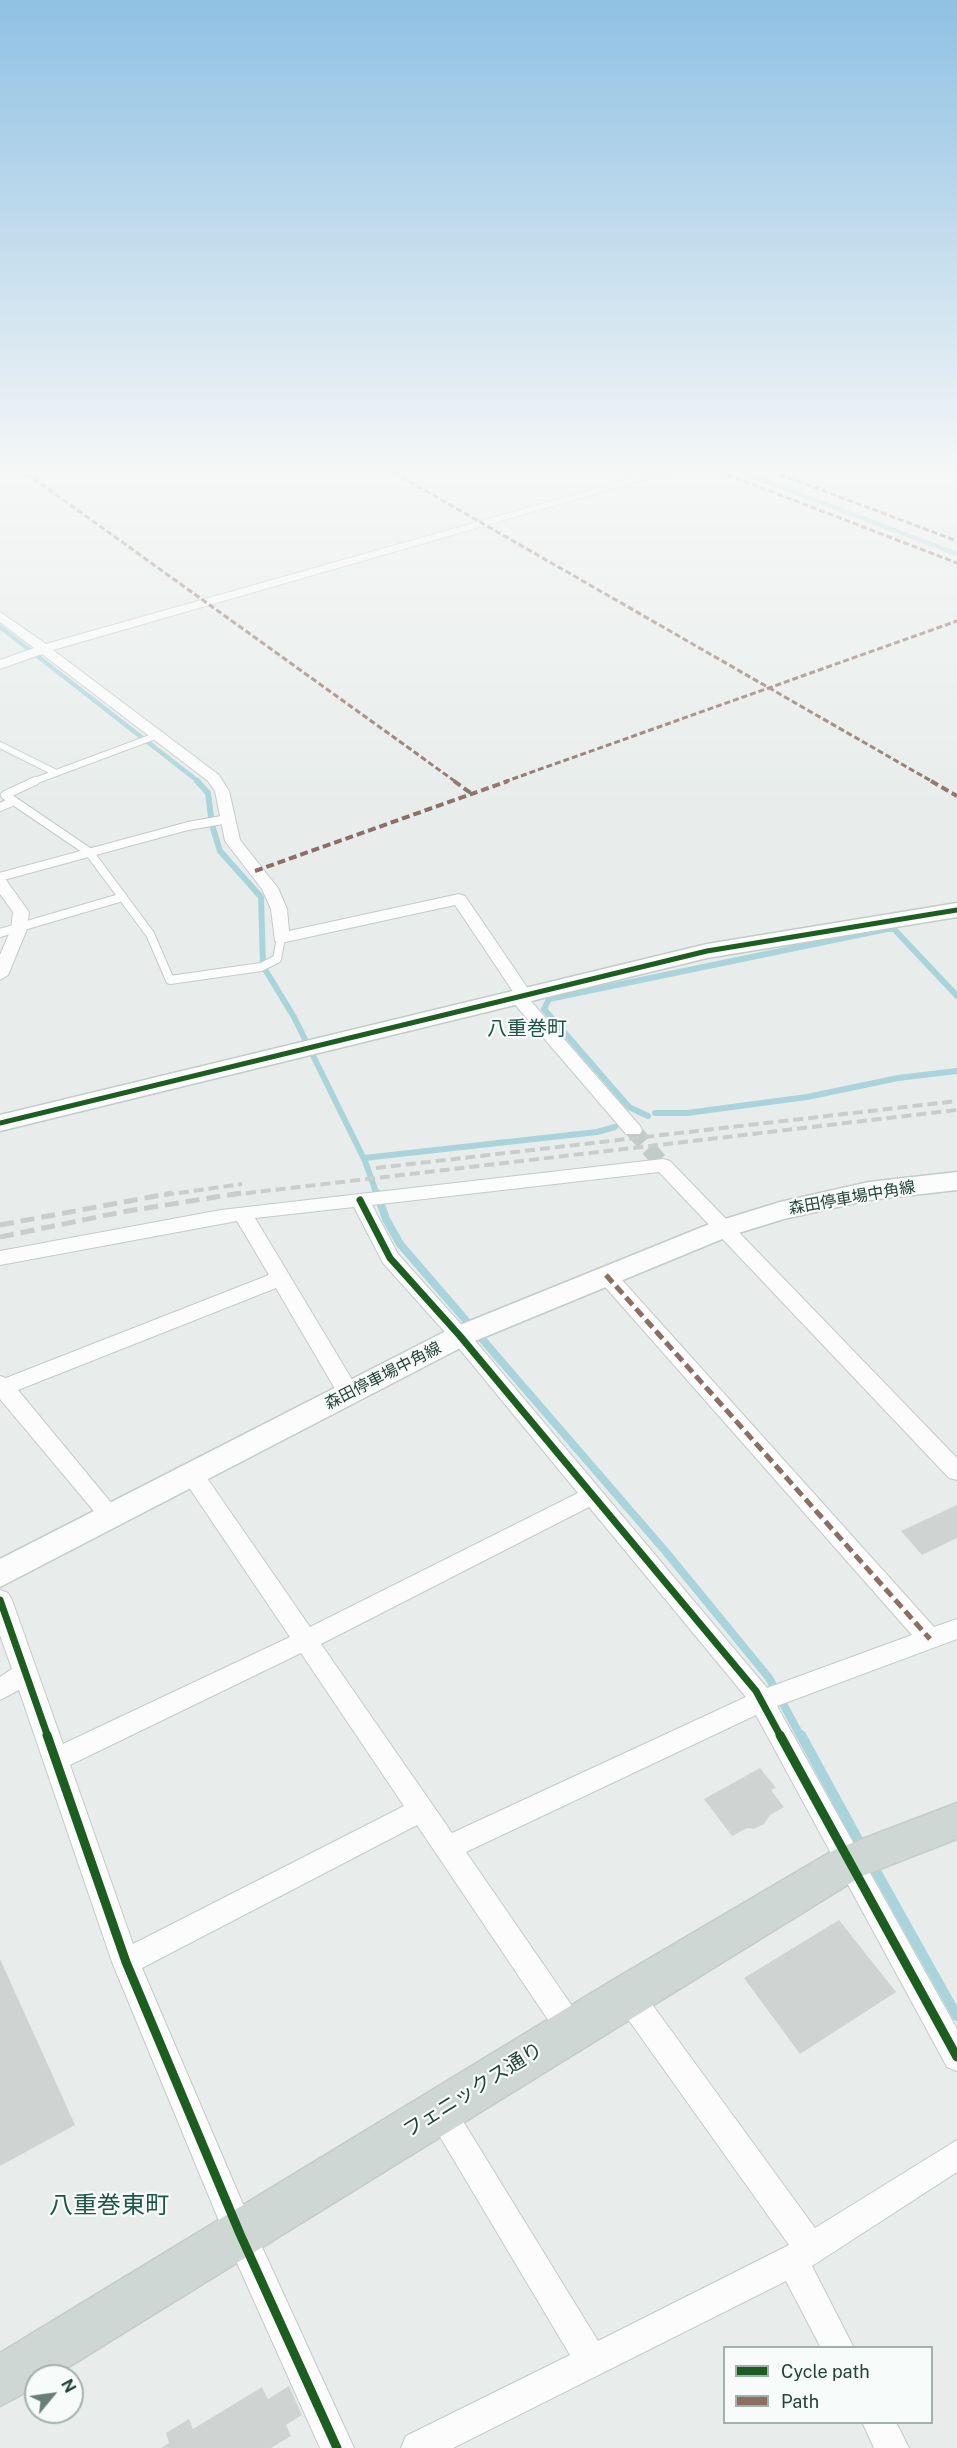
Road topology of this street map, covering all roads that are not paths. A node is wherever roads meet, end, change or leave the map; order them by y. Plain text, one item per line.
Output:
1 (278, 582) edge
2 (0, 616) edge
3 (37, 651) junction
4 (0, 665) edge
5 (154, 737) junction
6 (0, 745) edge
7 (54, 772) junction
8 (14, 801) junction
9 (0, 807) edge
10 (224, 820) junction
11 (88, 852) junction
12 (0, 877) edge
13 (0, 883) edge
14 (123, 897) junction
15 (957, 910) edge
16 (19, 929) junction
17 (0, 933) edge
18 (281, 938) junction
19 (0, 975) edge
20 (522, 996) junction
21 (0, 1122) edge
22 (633, 1130) tunnel mouth
23 (957, 1180) edge
24 (360, 1200) junction
25 (243, 1214) junction
26 (722, 1229) junction
27 (0, 1258) edge
28 (606, 1275) junction
29 (281, 1278) junction
30 (471, 1331) junction
31 (1, 1387) edge
32 (349, 1393) junction
33 (957, 1472) edge
34 (192, 1474) junction
35 (593, 1495) junction
36 (111, 1516) junction
37 (0, 1574) edge
38 (0, 1600) edge
39 (957, 1629) edge
40 (930, 1639) junction
41 (308, 1640) junction
42 (26, 1674) junction
43 (0, 1690) edge
44 (762, 1701) junction
45 (57, 1759) junction
46 (422, 1809) junction
47 (957, 1821) edge
48 (448, 1848) junction
49 (848, 1863) junction
50 (126, 1962) junction
51 (628, 1995) junction
52 (571, 2029) junction
53 (957, 2057) edge
54 (440, 2110) junction
55 (957, 2155) edge
56 (240, 2234) junction
57 (802, 2256) junction
58 (837, 2346) edge
59 (592, 2361) junction
60 (0, 2380) edge
61 (879, 2424) edge
62 (337, 2448) edge
63 (418, 2448) edge
64 (892, 2448) edge

1 - 3 street
2 - 3 street
3 - 4 street
3 - 5 street
5 - 7 lane
5 - 10 street
6 - 7 lane
7 - 8 lane
8 - 9 lane
8 - 11 lane
10 - 11 lane
10 - 18 street
11 - 12 lane
11 - 14 lane
13 - 16 street
14 - 16 lane
14 - 18 lane
15 - 20 street
16 - 17 lane
16 - 19 street
18 - 20 street
20 - 21 street
20 - 22 street
23 - 26 street, 森田停車場中角線
24 - 25 street
24 - 26 street
24 - 30 street
25 - 27 street
25 - 29 street
26 - 28 street, 森田停車場中角線
26 - 33 street
28 - 30 street, 森田停車場中角線
28 - 40 street
29 - 31 street
29 - 32 street
30 - 32 street, 森田停車場中角線
30 - 35 street
31 - 36 street
32 - 34 street, 森田停車場中角線
34 - 36 street, 森田停車場中角線
34 - 41 street
35 - 41 street
35 - 44 street
36 - 37 street, 森田停車場中角線
38 - 42 street
39 - 40 street
40 - 44 street
41 - 45 street
41 - 46 street
42 - 43 street
42 - 45 street
44 - 48 street
44 - 49 street
45 - 50 street
46 - 48 street
46 - 50 street
47 - 49 main road, フェニックス通り
48 - 52 street
49 - 51 main road, フェニックス通り
49 - 53 street
50 - 56 street
51 - 52 main road, フェニックス通り
51 - 57 street
52 - 54 main road, フェニックス通り
54 - 56 main road, フェニックス通り
54 - 59 street
55 - 57 street
56 - 60 main road, フェニックス通り
56 - 62 street
57 - 58 street
57 - 59 street
59 - 63 street
61 - 64 street

